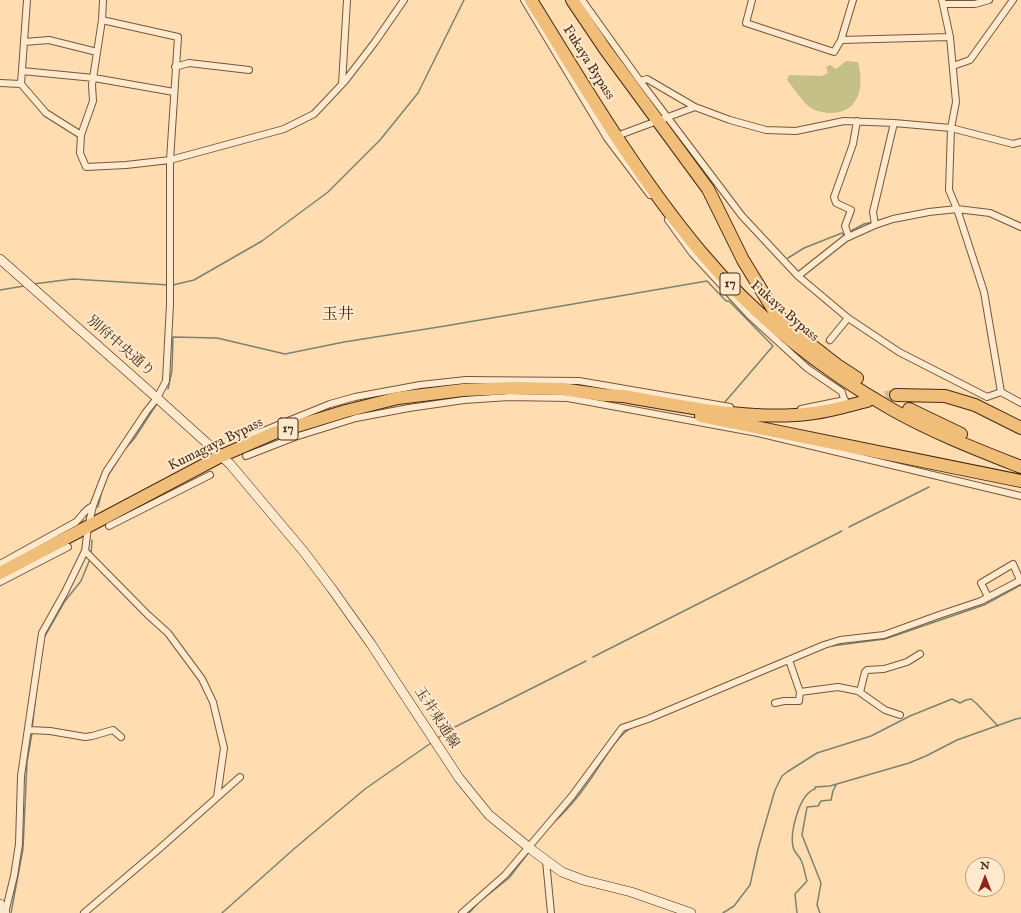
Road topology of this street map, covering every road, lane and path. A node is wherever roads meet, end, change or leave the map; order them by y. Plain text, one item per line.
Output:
1 (27, 0) edge
2 (103, 0) edge
3 (347, 0) edge
4 (404, 0) edge
5 (524, 0) edge
6 (531, 0) edge
7 (572, 0) edge
8 (582, 0) edge
9 (752, 0) edge
10 (854, 0) edge
11 (989, 0) edge
12 (1013, 0) edge
13 (942, 2) edge
14 (102, 20) junction
15 (950, 37) junction
16 (841, 40) junction
17 (24, 42) junction
18 (98, 52) junction
19 (953, 66) junction
20 (176, 67) junction
21 (249, 70) dead end
22 (22, 71) junction
23 (94, 78) junction
24 (640, 81) junction
25 (0, 82) edge
26 (21, 84) junction
27 (342, 84) junction
28 (174, 92) junction
29 (696, 107) junction
30 (662, 119) junction
31 (857, 122) junction
32 (894, 123) junction
33 (951, 128) junction
34 (81, 135) junction
35 (612, 137) junction
36 (1021, 142) edge
37 (170, 160) junction
38 (957, 209) junction
39 (875, 225) junction
40 (1021, 227) edge
41 (849, 237) junction
42 (0, 259) edge
43 (798, 276) junction
44 (848, 318) junction
45 (830, 340) tunnel mouth
46 (465, 390) junction
47 (1001, 392) junction
48 (604, 395) junction
49 (896, 395) tunnel mouth
50 (158, 398) junction
51 (867, 401) tunnel mouth
52 (845, 403) junction
53 (1021, 403) edge
54 (354, 408) junction
55 (768, 413) junction
56 (1021, 428) edge
57 (759, 431) junction
58 (241, 440) dead end
59 (221, 456) junction
60 (246, 456) dead end
61 (1021, 458) edge
62 (1021, 467) edge
63 (210, 475) dead end
64 (1021, 481) edge
65 (1021, 496) edge
66 (134, 503) junction
67 (93, 506) junction
68 (108, 526) dead end
69 (88, 527) junction
70 (68, 547) dead end
71 (85, 551) junction
72 (0, 564) edge
73 (23, 565) junction
74 (0, 573) edge
75 (1020, 580) edge
76 (0, 582) edge
77 (988, 597) junction
78 (920, 654) dead end
79 (790, 662) junction
80 (800, 692) junction
81 (860, 692) junction
82 (774, 703) dead end
83 (900, 716) dead end
84 (28, 730) junction
85 (121, 737) dead end
86 (240, 777) dead end
87 (217, 797) junction
88 (529, 848) junction
89 (546, 861) junction
90 (0, 904) edge
91 (5, 913) edge
92 (84, 913) edge
93 (462, 913) edge
94 (551, 913) edge
95 (691, 913) edge

1 - 17 street
2 - 14 street
3 - 27 street
4 - 27 street
5 - 35 street
6 - 35 highway, Fukaya Bypass / 17
7 - 30 highway, Fukaya Bypass / 17
8 - 24 street
9 - 16 street
10 - 16 street
11 - 13 street
12 - 19 street
13 - 15 street
14 - 18 street
14 - 20 street
15 - 16 street
15 - 19 street
17 - 18 street
17 - 22 street
18 - 23 street
19 - 33 street
20 - 21 street
20 - 28 street
22 - 23 street
22 - 26 street
23 - 28 street
23 - 34 street
24 - 29 street
24 - 30 street
25 - 26 street
26 - 34 street
27 - 37 street
28 - 37 street
29 - 30 street
29 - 31 street
30 - 35 street
30 - 43 street
30 - 61 highway, Fukaya Bypass / 17
31 - 32 street
31 - 41 street
32 - 33 street
32 - 39 street
33 - 36 street
33 - 38 street
34 - 37 street
35 - 52 street
35 - 62 highway, Fukaya Bypass / 17
37 - 50 street
38 - 39 street
38 - 40 street
38 - 47 street
39 - 41 street
41 - 43 street
42 - 50 street, 別府中央通り
43 - 44 street
44 - 45 street
44 - 47 street
46 - 48 highway, Kumagaya Bypass / 17
46 - 54 highway, Kumagaya Bypass / 17
46 - 55 street
46 - 57 street
47 - 53 street
48 - 55 highway, 17
48 - 57 highway, 17
49 - 56 highway
50 - 59 street, 別府中央通り
50 - 67 street
51 - 52 highway, 17
52 - 55 highway, 17
54 - 58 street
54 - 59 highway, Kumagaya Bypass / 17
54 - 60 street
57 - 64 highway, 17
57 - 65 street
59 - 66 highway, Kumagaya Bypass / 17
59 - 88 street, 玉井東通線
63 - 66 street
66 - 68 street
66 - 69 highway, Kumagaya Bypass / 17
67 - 69 street
67 - 72 street
69 - 71 street
69 - 73 highway, Kumagaya Bypass / 17
70 - 73 street
71 - 84 street
71 - 87 street
73 - 74 highway, Kumagaya Bypass / 17
73 - 76 street
75 - 77 street
75 - 77 street
77 - 79 street
78 - 81 street
79 - 80 street
79 - 88 street
80 - 81 street
80 - 82 street
81 - 83 street
84 - 85 street
84 - 91 street
86 - 87 street
87 - 92 street
88 - 89 street, 玉井東通線
88 - 93 street
89 - 94 street
89 - 95 street, 玉井東通線
90 - 91 street

